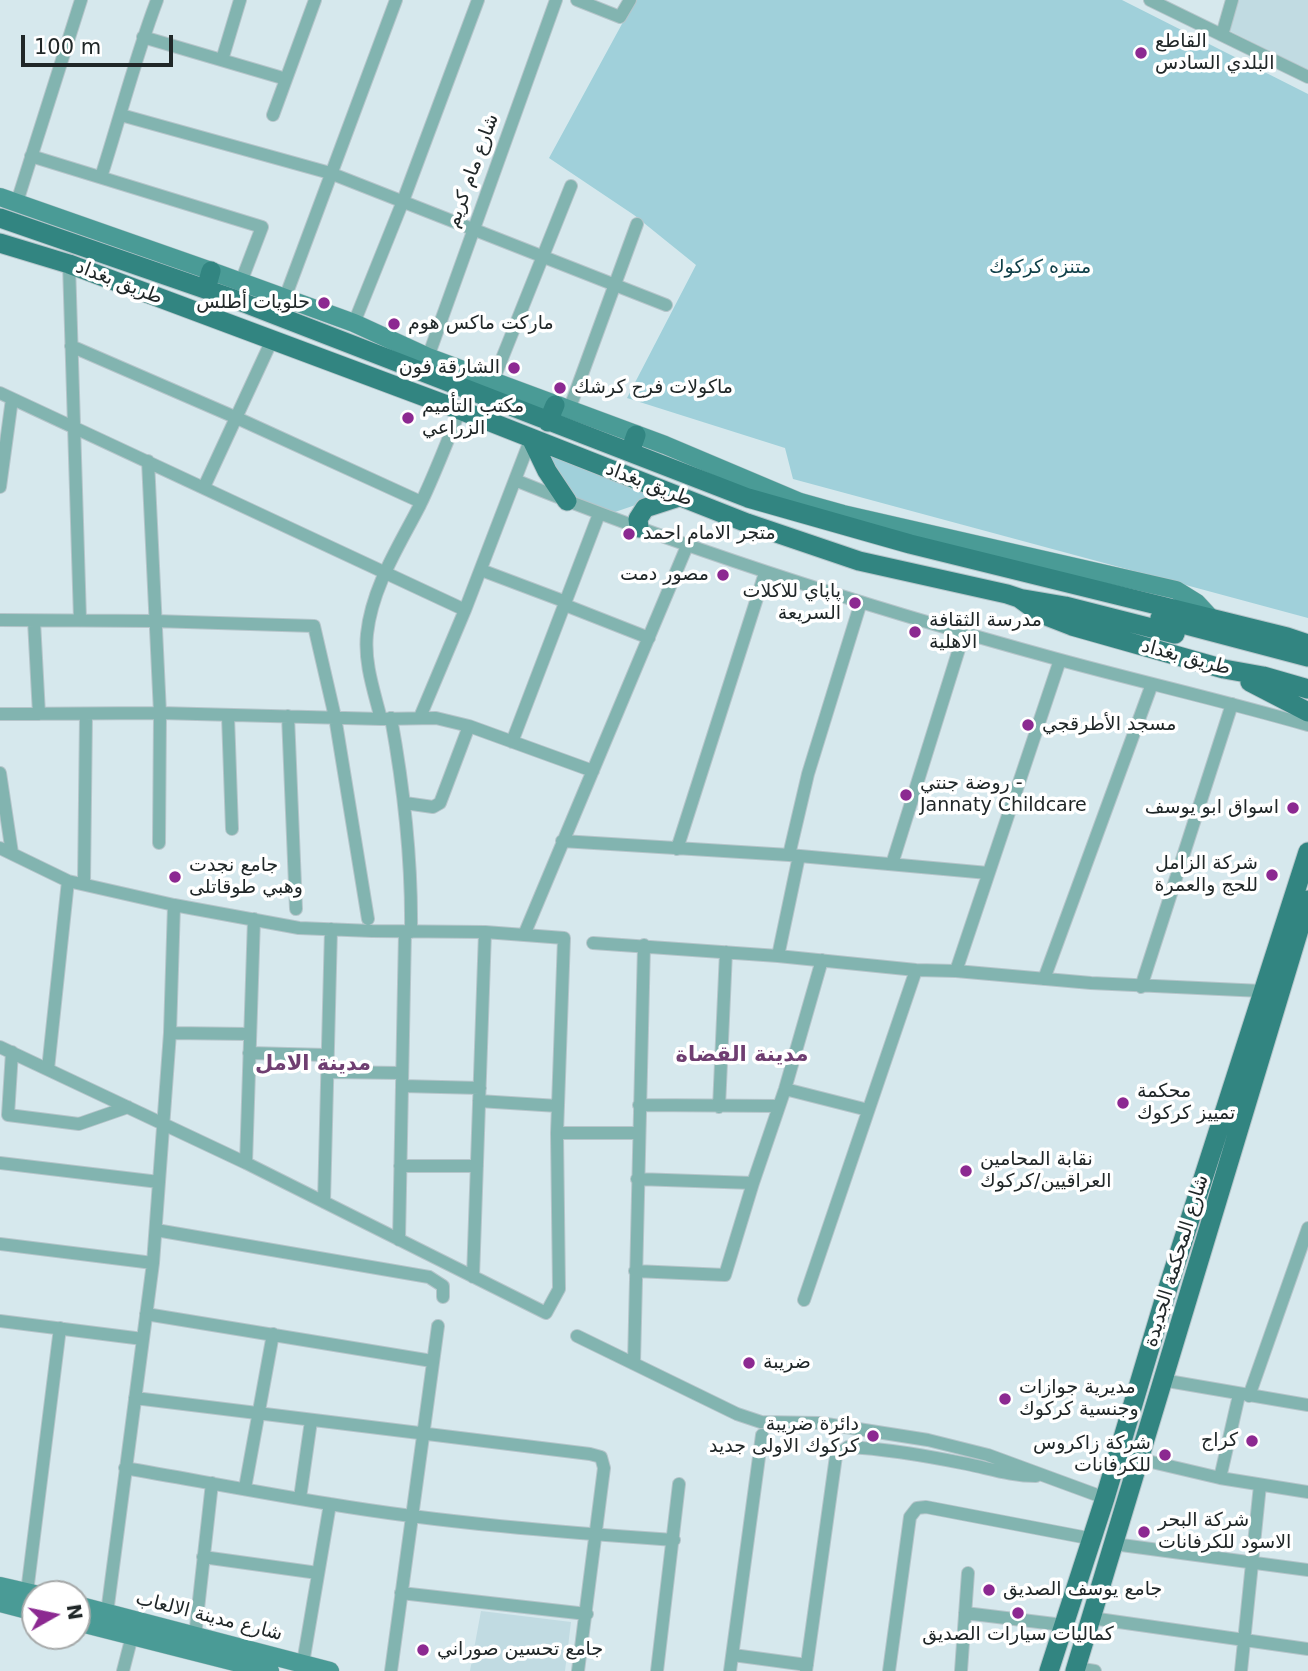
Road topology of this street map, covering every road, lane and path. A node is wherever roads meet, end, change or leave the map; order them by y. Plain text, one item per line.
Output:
1 (81, 0) edge
2 (157, 0) edge
3 (240, 0) edge
4 (315, 0) edge
5 (396, 0) edge
6 (478, 0) edge
7 (556, 0) edge
8 (577, 0) edge
9 (630, 0) edge
10 (1150, 0) edge
11 (1232, 0) edge
12 (1222, 35) junction
13 (143, 37) junction
14 (222, 60) junction
15 (1308, 77) edge
16 (286, 79) junction
17 (273, 115) dead end
18 (121, 116) junction
19 (32, 156) junction
20 (330, 173) junction
21 (101, 177) junction
22 (571, 186) dead end
23 (403, 201) junction
24 (7, 204) edge
25 (638, 224) dead end
26 (472, 229) junction
27 (0, 243) edge
28 (543, 257) junction
29 (69, 264) junction
30 (209, 280) junction
31 (242, 282) junction
32 (614, 285) junction
33 (285, 298) junction
34 (666, 305) dead end
35 (260, 309) junction
36 (354, 323) junction
37 (248, 332) junction
38 (272, 340) junction
39 (71, 346) junction
40 (400, 354) junction
41 (428, 357) junction
42 (493, 381) junction
43 (6, 396) edge
44 (460, 410) junction
45 (557, 412) junction
46 (237, 418) junction
47 (73, 428) junction
48 (531, 438) junction
49 (148, 461) junction
50 (515, 480) junction
51 (204, 486) junction
52 (0, 487) edge
53 (680, 497) junction
54 (567, 501) junction
55 (421, 502) junction
56 (599, 514) junction
57 (639, 528) junction
58 (929, 540) junction
59 (687, 546) junction
60 (987, 562) junction
61 (481, 570) junction
62 (384, 573) junction
63 (765, 573) junction
64 (1025, 591) junction
65 (861, 602) junction
66 (565, 603) junction
67 (465, 610) junction
68 (1210, 617) junction
69 (80, 619) junction
70 (0, 620) edge
71 (34, 621) junction
72 (155, 621) junction
73 (964, 633) junction
74 (1287, 637) junction
75 (1308, 637) edge
76 (649, 638) junction
77 (1308, 644) edge
78 (1308, 657) edge
79 (1060, 660) junction
80 (1308, 667) edge
81 (1224, 669) junction
82 (1152, 684) junction
83 (1308, 689) edge
84 (1233, 704) junction
85 (1308, 712) edge
86 (86, 713) junction
87 (160, 713) junction
88 (0, 714) edge
89 (39, 714) junction
90 (228, 716) junction
91 (288, 716) junction
92 (335, 717) junction
93 (420, 717) junction
94 (386, 719) junction
95 (1308, 725) edge
96 (469, 726) junction
97 (512, 742) junction
98 (593, 771) junction
99 (0, 773) edge
100 (405, 803) junction
101 (232, 829) dead end
102 (562, 841) junction
103 (159, 843) dead end
104 (677, 849) junction
105 (6, 850) edge
106 (1308, 852) edge
107 (794, 855) junction
108 (892, 864) junction
109 (988, 873) junction
110 (68, 881) junction
111 (83, 884) junction
112 (1308, 900) edge
113 (174, 905) junction
114 (296, 909) dead end
115 (254, 919) junction
116 (368, 919) dead end
117 (331, 929) junction
118 (408, 932) junction
119 (485, 932) junction
120 (524, 935) junction
121 (593, 943) dead end
122 (644, 945) junction
123 (726, 951) junction
124 (778, 956) junction
125 (822, 960) junction
126 (916, 970) junction
127 (956, 971) junction
128 (1045, 979) junction
129 (1141, 987) junction
130 (1262, 991) junction
131 (170, 1033) junction
132 (250, 1034) junction
133 (0, 1046) edge
134 (12, 1052) junction
135 (249, 1053) junction
136 (327, 1055) junction
137 (48, 1069) junction
138 (327, 1072) junction
139 (402, 1079) junction
140 (785, 1089) junction
141 (479, 1095) junction
142 (639, 1105) junction
143 (558, 1106) junction
144 (779, 1106) junction
145 (128, 1107) junction
146 (719, 1107) junction
147 (868, 1110) junction
148 (165, 1124) junction
149 (557, 1133) junction
150 (639, 1133) junction
151 (0, 1163) edge
152 (246, 1163) junction
153 (400, 1166) junction
154 (477, 1166) junction
155 (637, 1179) junction
156 (159, 1182) junction
157 (753, 1183) junction
158 (324, 1202) junction
159 (1308, 1228) edge
160 (156, 1230) junction
161 (398, 1240) junction
162 (0, 1244) edge
163 (153, 1263) junction
164 (635, 1271) junction
165 (473, 1277) junction
166 (443, 1297) dead end
167 (804, 1300) dead end
168 (146, 1314) junction
169 (0, 1321) edge
170 (438, 1326) dead end
171 (60, 1328) junction
172 (273, 1334) junction
173 (577, 1336) dead end
174 (143, 1339) junction
175 (432, 1361) junction
176 (634, 1363) junction
177 (1162, 1380) junction
178 (1244, 1395) junction
179 (135, 1398) junction
180 (1308, 1405) edge
181 (259, 1414) junction
182 (312, 1421) junction
183 (423, 1435) junction
184 (762, 1435) dead end
185 (1139, 1459) junction
186 (125, 1468) junction
187 (1044, 1475) junction
188 (1220, 1478) junction
189 (212, 1483) junction
190 (679, 1484) dead end
191 (1260, 1485) junction
192 (245, 1488) junction
193 (1308, 1492) edge
194 (300, 1498) junction
195 (1105, 1498) junction
196 (330, 1504) junction
197 (413, 1515) junction
198 (595, 1534) junction
199 (1093, 1539) junction
200 (674, 1540) junction
201 (1114, 1544) junction
202 (203, 1557) junction
203 (1252, 1563) junction
204 (1308, 1570) edge
205 (318, 1573) junction
206 (968, 1573) dead end
207 (32, 1580) edge
208 (0, 1586) edge
209 (21, 1591) edge
210 (401, 1593) junction
211 (0, 1603) edge
212 (21, 1608) edge
213 (91, 1609) edge
214 (107, 1613) junction
215 (965, 1613) junction
216 (587, 1614) junction
217 (1091, 1618) junction
218 (1063, 1625) junction
219 (91, 1626) edge
220 (132, 1636) junction
221 (195, 1636) junction
222 (1244, 1641) junction
223 (1308, 1649) edge
224 (733, 1655) junction
225 (303, 1663) junction
226 (807, 1668) edge
227 (1082, 1670) edge
228 (123, 1671) edge
229 (270, 1671) edge
230 (330, 1671) edge
231 (391, 1671) edge
232 (578, 1671) edge
233 (657, 1671) edge
234 (730, 1671) edge
235 (890, 1671) edge
236 (961, 1671) edge
237 (1049, 1671) edge
238 (1241, 1671) edge

1 - 19 street
2 - 13 street
3 - 14 street
4 - 16 street
5 - 20 street
6 - 23 street
7 - 26 street, شارع مام كريم
8 - 9 street
10 - 12 street
11 - 12 street
12 - 15 street
13 - 14 street
13 - 18 street
14 - 16 street
16 - 17 street
18 - 20 street
18 - 21 street
19 - 21 street
19 - 24 street
20 - 23 street
20 - 33 street
21 - 31 street
22 - 28 street
23 - 26 street
23 - 36 street
24 - 30 main road, طريق بغداد
25 - 32 street
26 - 28 street
26 - 41 street, شارع مام كريم
27 - 29 main road, طريق بغداد
28 - 32 street
28 - 42 street
29 - 37 main road, طريق بغداد
29 - 39 street
30 - 31 main road
30 - 35 main road, طريق بغداد
31 - 33 main road
32 - 34 street
32 - 45 street
33 - 36 main road
35 - 37 main road
35 - 40 main road, طريق بغداد
36 - 40 main road
37 - 38 main road, طريق بغداد
38 - 44 main road, طريق بغداد
38 - 46 street
39 - 46 street
39 - 47 street
40 - 41 main road
40 - 45 main road, طريق بغداد
41 - 42 main road
42 - 45 main road
43 - 47 street
43 - 52 street
44 - 48 main road, طريق بغداد
44 - 55 street
45 - 58 main road, طريق بغداد
46 - 51 street
46 - 55 street
47 - 49 street
47 - 69 street
48 - 50 street
48 - 53 main road, طريق بغداد
48 - 54 main road
49 - 51 street
49 - 72 street
50 - 54 street
50 - 61 street
51 - 62 street
53 - 57 main road
53 - 64 main road, طريق بغداد
54 - 56 street
55 - 62 street
56 - 57 street
56 - 66 street
57 - 59 street
58 - 60 main road, طريق بغداد
58 - 68 main road
59 - 63 street
59 - 76 street
60 - 64 main road
60 - 68 main road, طريق بغداد
61 - 66 street
61 - 67 street
62 - 67 street
62 - 94 street
63 - 65 street
63 - 104 street
64 - 78 main road
64 - 80 main road
64 - 81 main road, طريق بغداد
65 - 73 street
65 - 107 street
66 - 76 street
66 - 97 street
67 - 93 street
68 - 74 main road, طريق بغداد
69 - 71 street
69 - 72 street
70 - 71 street
71 - 89 street
72 - 87 street
72 - 92 street
73 - 79 street
73 - 108 street
74 - 75 main road
74 - 77 main road, طريق بغداد
76 - 98 street
79 - 82 street
79 - 109 street
81 - 83 main road, طريق بغداد
81 - 85 main road
82 - 84 street
82 - 128 street
84 - 95 street
84 - 129 street
86 - 87 street
86 - 89 street
86 - 111 street
87 - 90 street
87 - 103 street
88 - 89 street
90 - 91 street
90 - 101 street
91 - 92 street
91 - 114 street
92 - 94 street
92 - 116 street
93 - 94 street
93 - 96 street
94 - 100 street
96 - 97 street
96 - 100 street
97 - 98 street
98 - 102 street
99 - 105 street
100 - 118 street
102 - 104 street
102 - 120 street
104 - 107 street
105 - 110 street
106 - 130 main road, شارع المحكمة الجديدة
107 - 108 street
107 - 124 street
108 - 109 street
109 - 127 street
110 - 111 street
110 - 137 street
111 - 113 street
112 - 177 main road, شارع المحكمة الجديدة
113 - 115 street
113 - 131 street
115 - 117 street
115 - 132 street
117 - 118 street
117 - 136 street
118 - 119 street
118 - 139 street
119 - 120 street
119 - 141 street
120 - 143 street
121 - 122 street
122 - 123 street
122 - 142 street
123 - 124 street
123 - 146 street
124 - 125 street
125 - 126 street
125 - 140 street
126 - 127 street
126 - 147 street
127 - 128 street
128 - 129 street
129 - 130 street
130 - 195 main road, شارع المحكمة الجديدة
131 - 132 street
131 - 148 street
132 - 135 street
133 - 134 street
134 - 137 street
134 - 145 street
135 - 136 street
135 - 152 street
136 - 138 street
137 - 145 street
138 - 139 street
138 - 158 street
139 - 141 street
139 - 153 street
140 - 144 street
140 - 147 street
141 - 143 street
141 - 154 street
142 - 146 street
142 - 150 street
143 - 149 street
144 - 146 street
144 - 157 street
145 - 148 street
147 - 167 street
148 - 152 street
148 - 156 street
149 - 150 street
149 - 165 street
150 - 155 street
151 - 156 street
152 - 158 street
153 - 154 street
153 - 161 street
154 - 165 street
155 - 157 street
155 - 164 street
156 - 160 street
157 - 164 street
158 - 161 street
159 - 178 street
160 - 163 street
160 - 166 street
161 - 165 street
162 - 163 street
163 - 168 street
164 - 176 street
168 - 172 street
168 - 174 street
169 - 171 street
170 - 175 street
171 - 174 street
171 - 207 street
172 - 175 street
172 - 181 street
173 - 176 street
174 - 179 street
175 - 183 street
176 - 187 street
177 - 178 street
177 - 185 main road, شارع المحكمة الجديدة
178 - 180 street
178 - 188 street
179 - 181 street
179 - 186 street
181 - 182 street
181 - 192 street
182 - 183 street
182 - 194 street
183 - 197 street
183 - 198 street
184 - 224 street
185 - 188 street
185 - 201 main road, شارع المحكمة الجديدة
186 - 189 street
186 - 214 street
187 - 195 street
187 - 226 street
188 - 191 street
189 - 192 street
189 - 202 street
190 - 200 street
191 - 193 street
191 - 203 street
192 - 194 street
194 - 196 street
195 - 199 main road, شارع المحكمة الجديدة
196 - 197 street
196 - 205 street
197 - 198 street
197 - 210 street
198 - 200 street
198 - 216 street
199 - 218 main road, شارع المحكمة الجديدة
199 - 235 street
200 - 233 street
201 - 203 street
201 - 217 main road, شارع المحكمة الجديدة
202 - 205 street
202 - 221 street
203 - 204 street
203 - 222 street
205 - 225 street
206 - 215 street
208 - 209 main road
210 - 216 street
210 - 231 street
211 - 212 main road
213 - 214 main road, شارع مدينة الالعاب
214 - 221 main road, شارع مدينة الالعاب
215 - 218 street
215 - 236 street
216 - 232 street
217 - 222 street
217 - 227 main road, شارع المحكمة الجديدة
218 - 237 main road, شارع المحكمة الجديدة
219 - 220 main road, شارع مدينة الالعاب
220 - 228 street
220 - 229 main road, شارع مدينة الالعاب
221 - 225 main road, شارع مدينة الالعاب
222 - 223 street
222 - 238 street
224 - 226 street
224 - 234 street
225 - 230 main road, شارع مدينة الالعاب

